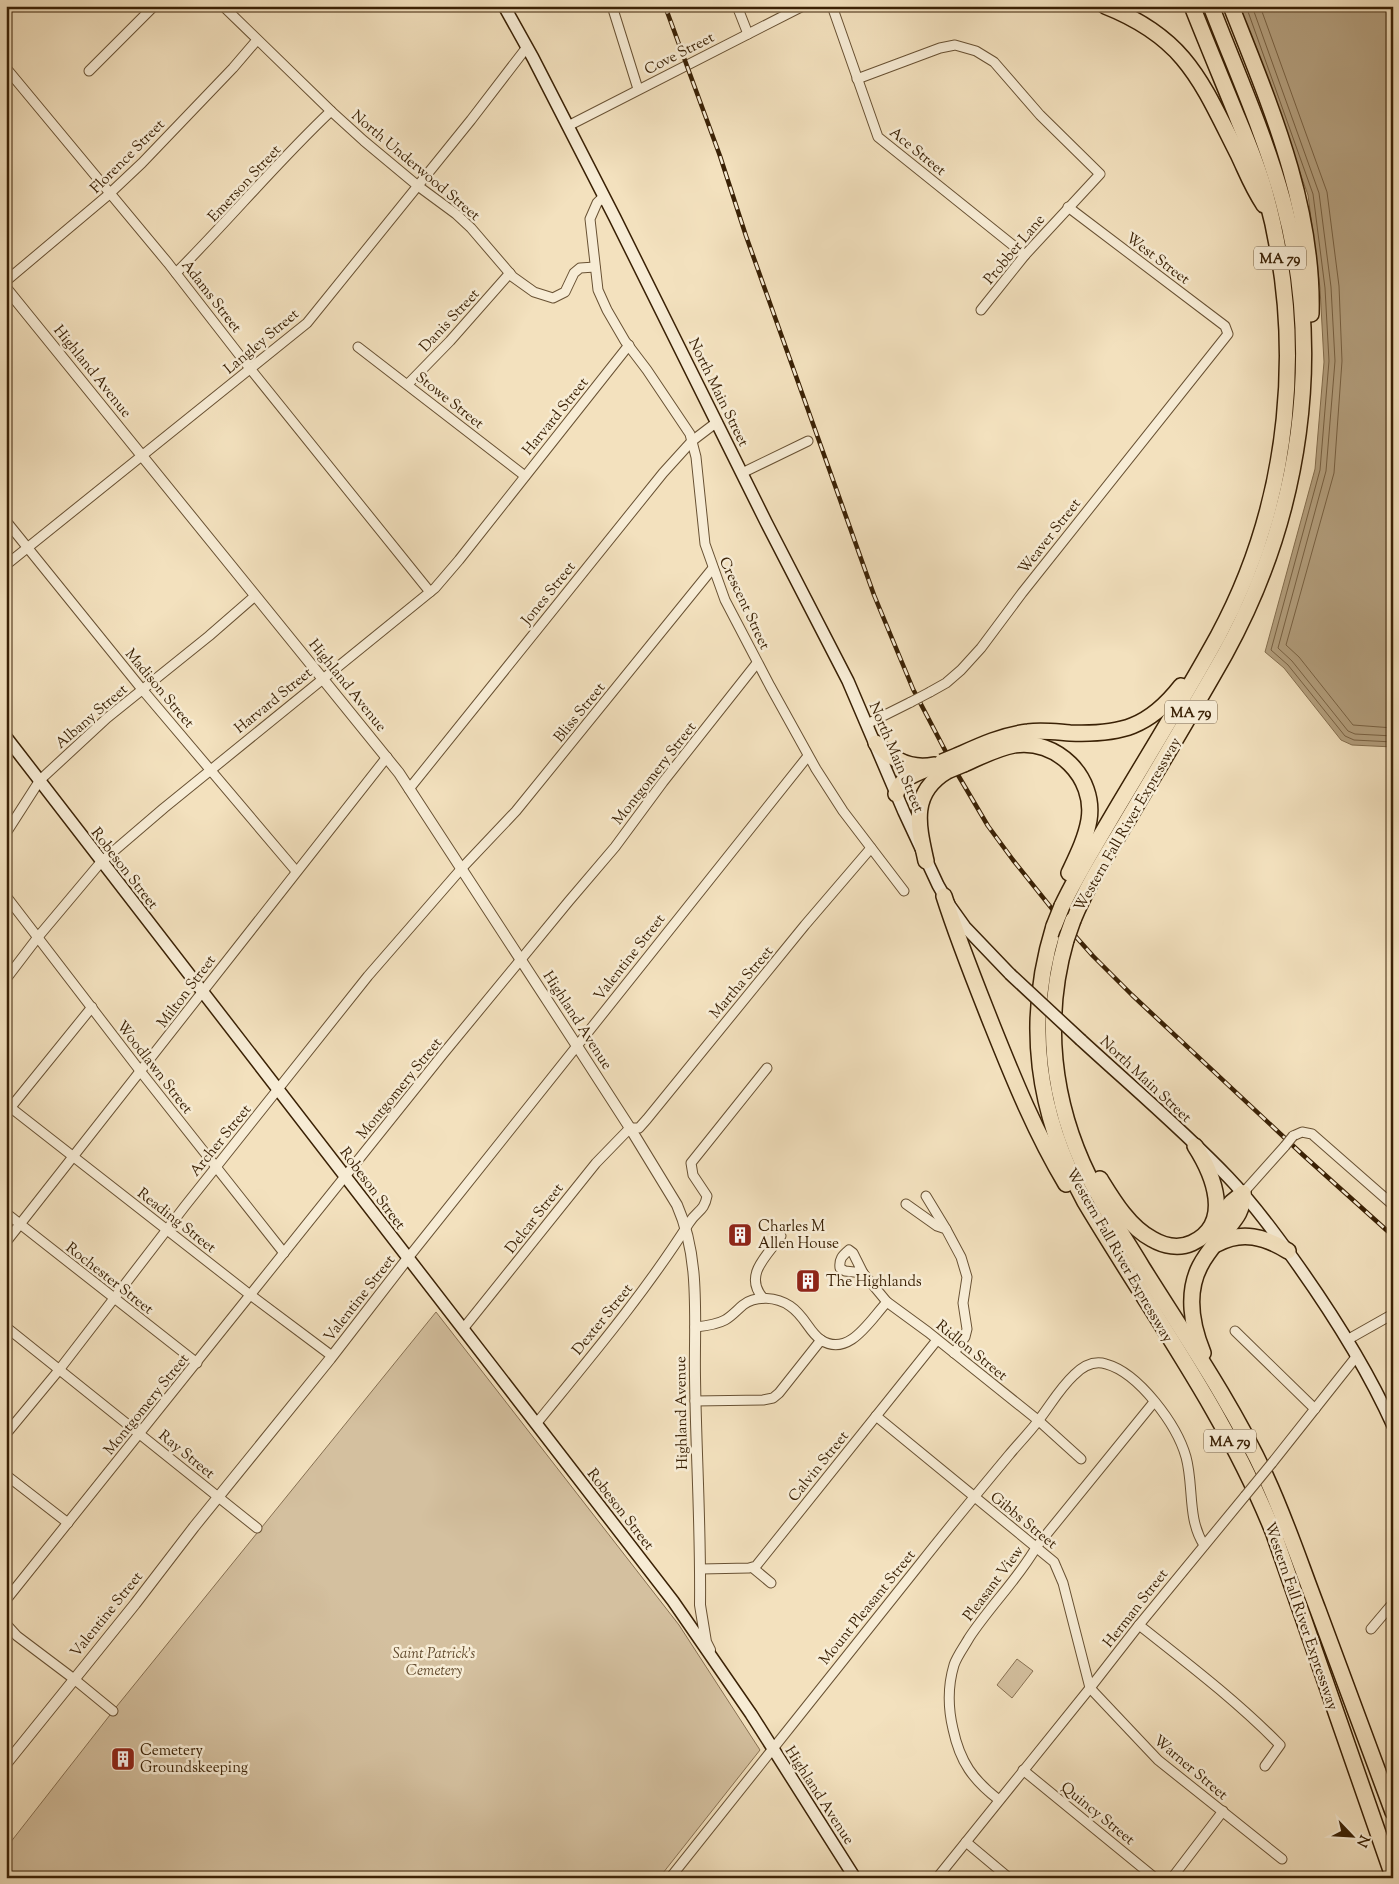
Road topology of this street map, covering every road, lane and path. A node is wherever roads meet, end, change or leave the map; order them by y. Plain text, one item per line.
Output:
1 (154, 6) edge
2 (223, 6) edge
3 (504, 6) edge
4 (612, 6) edge
5 (737, 6) edge
6 (803, 6) edge
7 (832, 6) edge
8 (1105, 6) edge
9 (1192, 6) edge
10 (1211, 6) edge
11 (1231, 6) edge
12 (748, 34) junction
13 (257, 40) junction
14 (527, 47) junction
15 (6, 68) edge
16 (89, 71) dead end
17 (857, 79) junction
18 (638, 89) junction
19 (331, 112) junction
20 (568, 126) junction
21 (418, 186) junction
22 (110, 193) junction
23 (604, 196) junction
24 (1068, 207) junction
25 (1271, 214) junction
26 (1025, 255) junction
27 (594, 268) junction
28 (510, 273) junction
29 (176, 274) junction
30 (6, 281) edge
31 (6, 288) edge
32 (981, 310) dead end
33 (1228, 334) joint
34 (628, 345) junction
35 (358, 347) dead end
36 (250, 368) junction
37 (408, 384) junction
38 (1301, 418) junction
39 (717, 422) junction
40 (692, 441) junction
41 (808, 441) dead end
42 (142, 455) junction
43 (742, 473) junction
44 (525, 476) junction
45 (6, 521) edge
46 (28, 548) junction
47 (6, 565) edge
48 (713, 568) junction
49 (430, 592) junction
50 (255, 596) junction
51 (1218, 636) junction
52 (758, 663) junction
53 (323, 678) junction
54 (143, 690) junction
55 (867, 724) junction
56 (6, 737) edge
57 (876, 743) junction
58 (808, 756) junction
59 (387, 757) junction
60 (961, 760) junction
61 (941, 766) junction
62 (210, 770) junction
63 (40, 780) junction
64 (409, 789) junction
65 (896, 794) junction
66 (6, 833) edge
67 (871, 848) junction
68 (926, 861) junction
69 (101, 862) junction
70 (462, 868) junction
71 (296, 871) junction
72 (904, 891) dead end
73 (6, 896) edge
74 (944, 896) junction
75 (1059, 904) junction
76 (38, 937) junction
77 (521, 960) junction
78 (6, 980) edge
79 (203, 993) junction
80 (92, 1007) junction
81 (578, 1046) junction
82 (767, 1068) dead end
83 (141, 1072) junction
84 (278, 1089) junction
85 (1062, 1103) junction
86 (9, 1105) edge
87 (630, 1128) junction
88 (1195, 1146) junction
89 (73, 1156) junction
90 (216, 1168) junction
91 (346, 1177) junction
92 (1243, 1194) junction
93 (926, 1196) dead end
94 (906, 1204) dead end
95 (1393, 1205) edge
96 (6, 1213) edge
97 (20, 1224) junction
98 (685, 1228) junction
99 (946, 1229) junction
100 (166, 1230) junction
101 (1208, 1230) junction
102 (781, 1236) dead end
103 (6, 1242) edge
104 (1114, 1249) junction
105 (1288, 1251) junction
106 (1209, 1252) junction
107 (284, 1253) junction
108 (408, 1258) junction
109 (863, 1273) dead end
110 (251, 1296) junction
111 (114, 1298) junction
112 (763, 1298) junction
113 (887, 1302) junction
114 (1393, 1314) edge
115 (6, 1327) edge
116 (695, 1327) junction
117 (463, 1330) junction
118 (1235, 1331) dead end
119 (821, 1340) junction
120 (937, 1340) junction
121 (1347, 1340) junction
122 (954, 1353) junction
123 (332, 1356) junction
124 (1356, 1357) junction
125 (197, 1363) junction
126 (59, 1370) junction
127 (695, 1401) junction
128 (1154, 1402) junction
129 (1230, 1410) junction
130 (1315, 1410) junction
131 (876, 1416) junction
132 (1039, 1421) junction
133 (536, 1424) junction
134 (1393, 1426) edge
135 (140, 1433) junction
136 (6, 1434) edge
137 (1081, 1459) dead end
138 (6, 1475) edge
139 (219, 1497) junction
140 (974, 1497) junction
141 (68, 1523) junction
142 (257, 1528) dead end
143 (1204, 1545) junction
144 (1037, 1546) junction
145 (753, 1568) junction
146 (700, 1570) junction
147 (771, 1582) dead end
148 (6, 1600) edge
149 (1393, 1603) edge
150 (6, 1624) edge
151 (1139, 1624) junction
152 (1371, 1630) dead end
153 (714, 1660) junction
154 (74, 1679) junction
155 (1090, 1688) junction
156 (113, 1711) dead end
157 (773, 1749) junction
158 (6, 1764) edge
159 (1265, 1766) dead end
160 (1023, 1770) junction
161 (999, 1800) junction
162 (1223, 1811) junction
163 (1393, 1812) edge
164 (966, 1842) junction
165 (1282, 1859) dead end
166 (1393, 1876) edge
167 (670, 1878) edge
168 (855, 1878) edge
169 (937, 1878) edge
170 (1009, 1878) edge
171 (1156, 1878) edge
172 (1172, 1878) edge

1 - 16 street
2 - 13 street, North Underwood Street
3 - 14 main road, North Main Street
4 - 18 street
5 - 12 street
6 - 12 street, Cove Street
7 - 17 street, Ace Street
8 - 25 highway
9 - 25 highway, Western Fall River Expressway / MA 79
10 - 38 highway, Western Fall River Expressway / MA 79
11 - 38 highway
12 - 18 street, Cove Street
13 - 19 street, North Underwood Street
13 - 22 street, Florence Street
14 - 20 main road, North Main Street
14 - 21 street, Langley Street
15 - 22 street, Adams Street
17 - 24 street, Probber Lane
17 - 26 street, Ace Street
18 - 20 street, Cove Street
19 - 21 street, North Underwood Street
19 - 29 street, Emerson Street
20 - 23 main road, North Main Street
21 - 28 street, North Underwood Street
21 - 36 street, Langley Street
22 - 29 street, Adams Street
22 - 30 street, Florence Street
23 - 27 street, Crescent Street
23 - 39 main road, North Main Street
24 - 26 street, Probber Lane
24 - 33 street, West Street
25 - 51 highway, Western Fall River Expressway / MA 79
26 - 32 street, Probber Lane
27 - 28 street, North Underwood Street
27 - 34 street, Crescent Street
28 - 37 street, Danis Street
29 - 36 street, Adams Street
31 - 42 street, Highland Avenue
33 - 55 street, Weaver Street, bridge
34 - 40 street, Crescent Street
34 - 44 street, Harvard Street
35 - 37 street, Stowe Street
36 - 42 street, Langley Street
36 - 49 street, Adams Street
37 - 44 street, Stowe Street
38 - 85 highway, Western Fall River Expressway / MA 79, bridge
39 - 40 street, Jones Street
39 - 43 main road, North Main Street
40 - 48 street, Crescent Street
40 - 64 street, Jones Street
41 - 43 street
42 - 46 street, Langley Street
42 - 50 street, Highland Avenue
43 - 55 main road, North Main Street
44 - 49 street, Harvard Street
45 - 46 street, Madison Street
46 - 47 street, Langley Street
46 - 54 street, Madison Street
48 - 52 street, Crescent Street
48 - 70 street, Bliss Street
49 - 53 street, Harvard Street
50 - 53 street, Highland Avenue
50 - 54 street, Albany Street
51 - 60 highway
51 - 75 highway, Western Fall River Expressway / MA 79
52 - 58 street, Crescent Street
52 - 77 street, Montgomery Street
53 - 59 street, Highland Avenue
53 - 62 street, Harvard Street
54 - 62 street, Madison Street
54 - 63 street, Albany Street
55 - 57 main road, North Main Street
56 - 63 main road, Robeson Street
57 - 61 highway
57 - 65 main road, North Main Street
58 - 67 street, Crescent Street
58 - 81 street, Valentine Street
59 - 64 street, Highland Avenue
59 - 71 street, Milton Street
60 - 61 highway, bridge
60 - 75 highway
61 - 65 highway
61 - 68 highway
62 - 69 street, Harvard Street
62 - 71 street, Madison Street
63 - 66 street, Albany Street
63 - 69 main road, Robeson Street
64 - 70 street, Highland Avenue
65 - 68 main road, North Main Street
67 - 72 street, Crescent Street
67 - 87 street, Martha Street
68 - 74 main road, North Main Street
69 - 76 street, Harvard Street
69 - 79 main road, Robeson Street
70 - 77 street, Highland Avenue
70 - 84 street, Archer Street
71 - 79 street, Milton Street
73 - 76 street, Woodlawn Street
74 - 88 main road, North Main Street, bridge
74 - 104 highway
75 - 104 highway, Western Fall River Expressway / MA 79
76 - 78 street, Harvard Street
76 - 80 street, Woodlawn Street
77 - 81 street, Highland Avenue
77 - 91 street, Montgomery Street
79 - 83 street, Milton Street
79 - 84 main road, Robeson Street
80 - 83 street, Woodlawn Street
80 - 86 street
81 - 87 street, Highland Avenue
81 - 108 street, Valentine Street
82 - 98 street, Dexter Street
83 - 89 street, Milton Street
83 - 90 street, Woodlawn Street
84 - 90 street, Archer Street
84 - 91 main road, Robeson Street
85 - 101 highway
85 - 129 highway, Western Fall River Expressway / MA 79
86 - 89 street, Reading Street
87 - 98 street, Highland Avenue
87 - 117 street, Delcar Street
88 - 92 main road, North Main Street
88 - 101 highway
89 - 97 street, Milton Street
89 - 100 street, Reading Street
90 - 100 street, Archer Street
90 - 107 street, Woodlawn Street
91 - 107 street, Montgomery Street
91 - 108 main road, Robeson Street
92 - 95 street, bridge
92 - 101 highway
92 - 105 main road, North Main Street
92 - 106 highway
93 - 99 street
94 - 99 street
96 - 97 street, Rochester Street
97 - 103 street, Milton Street
97 - 111 street, Rochester Street
98 - 116 street, Highland Avenue
98 - 133 street, Dexter Street
99 - 122 street
100 - 110 street, Reading Street
100 - 111 street, Archer Street
102 - 112 street
104 - 166 highway, Western Fall River Expressway / MA 79
105 - 106 highway
105 - 121 main road, North Main Street
106 - 129 highway
107 - 110 street, Montgomery Street
108 - 117 main road, Robeson Street
108 - 123 street, Valentine Street
109 - 113 street, Ridlon Street
110 - 123 street, Reading Street
110 - 125 street, Montgomery Street
111 - 125 street, Rochester Street
111 - 126 street, Archer Street
112 - 116 street
112 - 119 street
113 - 119 street
113 - 120 street, Ridlon Street
114 - 121 street
115 - 126 street, Ray Street
116 - 127 street, Highland Avenue
117 - 133 main road, Robeson Street
118 - 130 street
119 - 127 street
120 - 122 street, Ridlon Street
120 - 131 street, Calvin Street
121 - 124 main road, North Main Street
122 - 132 street, Ridlon Street
123 - 139 street, Valentine Street
124 - 130 street, Herman Street
124 - 134 main road, North Main Street
125 - 135 street, Montgomery Street
126 - 135 street, Ray Street
126 - 136 street, Archer Street
127 - 146 street, Highland Avenue
128 - 132 street, Mount Pleasant Street
128 - 143 street
128 - 144 street, Pleasant View
129 - 163 highway, Western Fall River Expressway / MA 79
130 - 143 street, Herman Street, bridge
131 - 140 street, Gibbs Street
131 - 145 street, Calvin Street
132 - 137 street, Ridlon Street
132 - 140 street, Mount Pleasant Street
133 - 153 main road, Robeson Street
135 - 139 street, Ray Street
135 - 141 street, Montgomery Street
138 - 141 street
139 - 142 street, Ray Street
139 - 154 street, Valentine Street
140 - 144 street, Gibbs Street
140 - 157 street, Mount Pleasant Street
141 - 148 street, Montgomery Street
143 - 151 street, Herman Street
144 - 155 street, Gibbs Street
144 - 161 street, Pleasant View
145 - 146 street
145 - 147 street
146 - 153 street, Highland Avenue
149 - 152 street
150 - 154 street
151 - 155 street, Herman Street
151 - 159 street
153 - 157 main road, Highland Avenue
154 - 156 street
154 - 158 street, Valentine Street
155 - 160 street, Herman Street
155 - 162 street, Warner Street
157 - 167 street, Mount Pleasant Street
157 - 168 main road, Highland Avenue
160 - 161 street, Herman Street
160 - 171 street, Quincy Street
161 - 164 street, Herman Street
162 - 165 street, Warner Street
162 - 172 street
164 - 169 street, Herman Street
164 - 170 street

